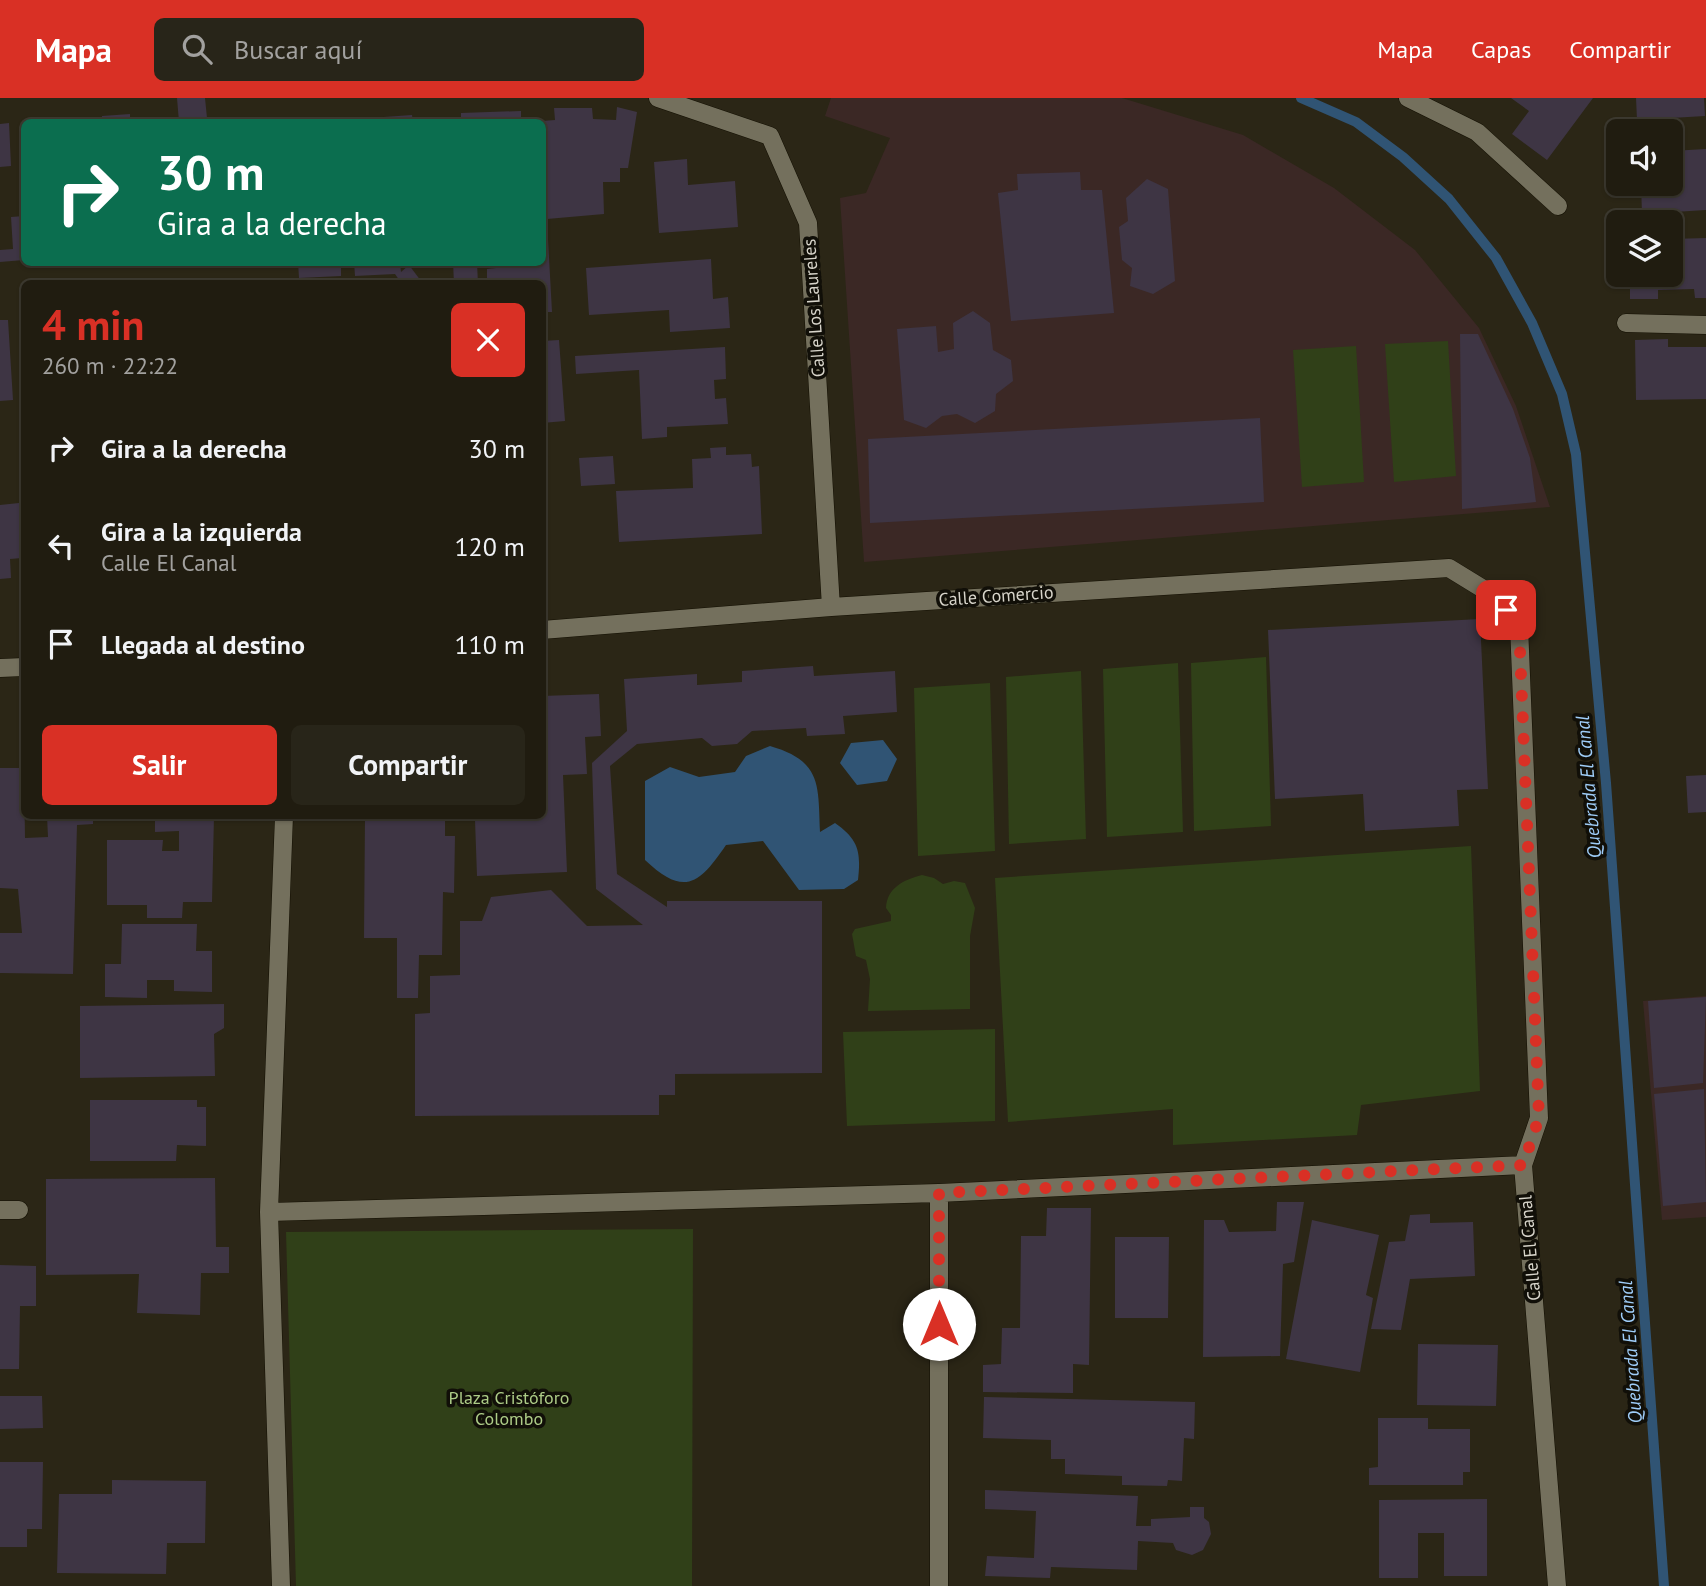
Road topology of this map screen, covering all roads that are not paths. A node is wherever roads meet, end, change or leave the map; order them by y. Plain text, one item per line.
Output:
1 (658, 98) edge
2 (1408, 98) edge
3 (1558, 206) dead end
4 (1626, 323) dead end
5 (1706, 325) edge
6 (1449, 568) joint
7 (831, 607) junction
8 (546, 630) edge
9 (21, 667) edge
10 (0, 668) edge
11 (284, 819) edge
12 (1523, 1165) junction
13 (939, 1193) junction
14 (0, 1210) edge
15 (19, 1210) dead end
16 (269, 1212) junction
17 (281, 1586) edge
18 (939, 1586) edge
19 (1557, 1586) edge

1 - 7 street, Calle Los Laureles
2 - 3 street
4 - 5 street
6 - 7 street, Calle Comercio
6 - 12 street, Calle El Canal
7 - 8 street, Calle Comercio
9 - 10 street
11 - 16 street
12 - 13 street
12 - 19 street, Calle El Canal
13 - 16 street
13 - 18 street
14 - 15 street
16 - 17 street

